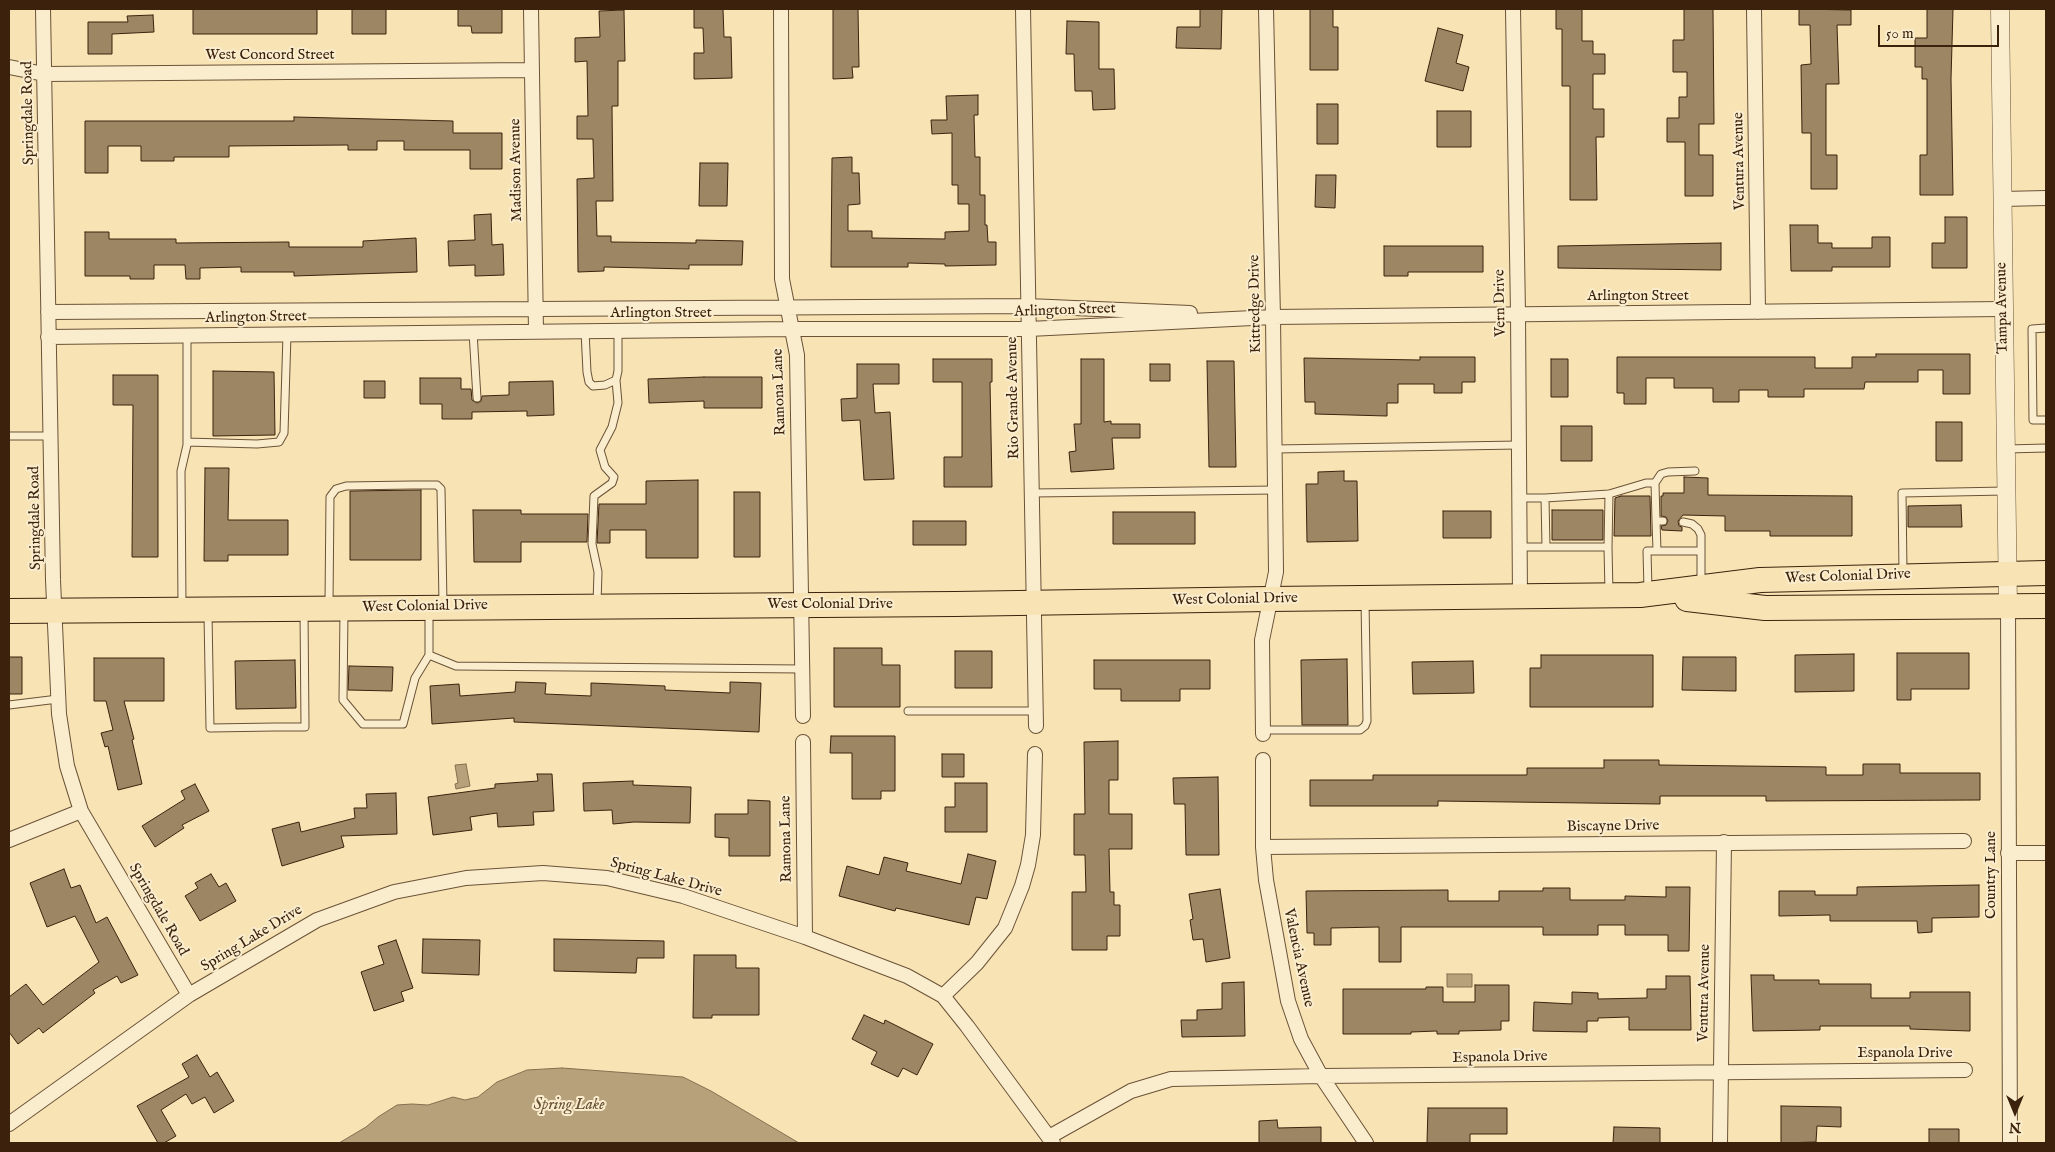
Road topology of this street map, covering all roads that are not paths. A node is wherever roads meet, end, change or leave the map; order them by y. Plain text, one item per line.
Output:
1 (43, 9) edge
2 (531, 9) edge
3 (781, 9) edge
4 (1023, 9) edge
5 (1266, 9) edge
6 (1513, 9) edge
7 (1754, 9) edge
8 (2000, 9) edge
9 (9, 67) edge
10 (532, 70) junction
11 (44, 74) junction
12 (2046, 198) edge
13 (2002, 199) junction
14 (788, 306) junction
15 (1028, 306) junction
16 (536, 308) junction
17 (2002, 309) junction
18 (48, 312) junction
19 (1758, 312) junction
20 (1518, 314) junction
21 (1273, 317) junction
22 (2046, 328) edge
23 (792, 329) junction
24 (1029, 329) junction
25 (584, 331) junction
26 (618, 331) junction
27 (474, 332) junction
28 (536, 332) junction
29 (287, 334) junction
30 (187, 335) junction
31 (48, 337) junction
32 (616, 380) junction
33 (478, 398) dead end
34 (2046, 420) edge
35 (9, 436) edge
36 (50, 436) junction
37 (187, 442) junction
38 (1519, 445) junction
39 (2046, 448) edge
40 (1275, 449) junction
41 (2005, 449) junction
42 (1695, 471) dead end
43 (1655, 482) junction
44 (1275, 490) junction
45 (2005, 491) junction
46 (1032, 493) junction
47 (1609, 494) junction
48 (1519, 498) junction
49 (1545, 498) junction
50 (1682, 522) dead end
51 (1608, 547) junction
52 (1519, 548) junction
53 (1546, 548) junction
54 (1657, 551) junction
55 (1701, 551) junction
56 (2046, 573) edge
57 (2007, 574) junction
58 (1903, 576) junction
59 (1701, 588) junction
60 (1649, 595) junction
61 (1609, 596) junction
62 (1365, 598) junction
63 (1520, 598) junction
64 (1269, 599) junction
65 (1034, 604) junction
66 (801, 605) junction
67 (597, 606) junction
68 (2046, 606) edge
69 (436, 607) junction
70 (2008, 607) junction
71 (304, 608) junction
72 (337, 608) junction
73 (182, 609) junction
74 (208, 609) junction
75 (9, 610) edge
76 (54, 610) junction
77 (429, 655) junction
78 (802, 669) junction
79 (58, 699) junction
80 (9, 705) edge
81 (908, 711) dead end
82 (1035, 711) junction
83 (803, 716) dead end
84 (1036, 726) dead end
85 (1262, 732) joint
86 (803, 742) dead end
87 (1035, 754) dead end
88 (1263, 760) dead end
89 (81, 811) junction
90 (9, 840) edge
91 (1724, 842) junction
92 (1964, 842) dead end
93 (1263, 847) junction
94 (2046, 852) edge
95 (2008, 853) junction
96 (805, 937) junction
97 (189, 995) junction
98 (943, 996) junction
99 (1965, 1070) dead end
100 (1720, 1071) junction
101 (1321, 1076) junction
102 (9, 1124) edge
103 (1051, 1140) edge
104 (1366, 1143) edge
105 (1720, 1143) edge
106 (2010, 1143) edge

1 - 11 street, Springdale Road
2 - 10 street, Madison Avenue
3 - 14 street, Ramona Lane
4 - 15 street, Rio Grande Avenue
5 - 21 street, Kittredge Drive
6 - 20 street, Vern Drive
7 - 19 street, Ventura Avenue
8 - 13 street, Tampa Avenue
9 - 11 street, West Concord Street
10 - 11 street, West Concord Street
10 - 16 street, Madison Avenue
11 - 18 street, Springdale Road
12 - 13 street
13 - 17 street, Tampa Avenue
14 - 15 street, Arlington Street
14 - 16 street, Arlington Street
14 - 23 street, Ramona Lane
15 - 21 street, Arlington Street
15 - 24 street, Rio Grande Avenue
16 - 18 street, Arlington Street
16 - 28 street, Madison Avenue
17 - 19 street, Arlington Street
17 - 41 street, Tampa Avenue
18 - 31 street, Springdale Road
19 - 20 street, Arlington Street
20 - 21 street, Arlington Street
20 - 38 street, Vern Drive
21 - 24 street, Arlington Street
21 - 40 street, Kittredge Drive
22 - 34 lane
23 - 24 street, Arlington Street
23 - 26 street, Arlington Street
23 - 66 street, Ramona Lane
24 - 46 street, Rio Grande Avenue
25 - 26 street, Arlington Street
25 - 28 street, Arlington Street
25 - 32 lane
26 - 32 lane
27 - 28 street, Arlington Street
27 - 29 street, Arlington Street
27 - 33 lane
29 - 30 street, Arlington Street
29 - 37 lane
30 - 31 street, Arlington Street
30 - 37 lane
31 - 36 street, Springdale Road
32 - 67 lane
35 - 36 lane
36 - 76 street, Springdale Road
37 - 73 lane
38 - 40 lane
38 - 48 street, Vern Drive
39 - 41 lane
40 - 44 street, Kittredge Drive
41 - 45 street, Tampa Avenue
42 - 43 lane
43 - 47 lane
43 - 54 lane
44 - 46 lane
44 - 64 street, Kittredge Drive
45 - 57 street, Tampa Avenue
45 - 58 lane
46 - 65 street, Rio Grande Avenue
47 - 49 lane
47 - 51 lane
48 - 49 lane
48 - 52 street, Vern Drive
49 - 53 lane
50 - 55 lane
51 - 53 lane
51 - 61 lane
52 - 53 lane
52 - 63 street, Vern Drive
54 - 55 lane
54 - 60 lane
55 - 59 lane
56 - 57 highway, West Colonial Drive
57 - 58 highway, West Colonial Drive
57 - 70 street, Tampa Avenue
58 - 59 highway, West Colonial Drive
59 - 60 highway, West Colonial Drive
60 - 61 highway, West Colonial Drive
60 - 70 highway, West Colonial Drive
61 - 63 highway, West Colonial Drive
62 - 63 highway, West Colonial Drive
62 - 64 highway, West Colonial Drive
62 - 85 lane
64 - 65 highway, West Colonial Drive
64 - 85 street
65 - 66 highway, West Colonial Drive
65 - 82 street, Rio Grande Avenue
66 - 67 highway, West Colonial Drive
66 - 78 street, Ramona Lane
67 - 69 highway, West Colonial Drive
68 - 70 highway, West Colonial Drive
69 - 72 highway, West Colonial Drive
69 - 72 lane
69 - 77 lane
70 - 95 street, Country Lane
71 - 72 highway, West Colonial Drive
71 - 74 highway, West Colonial Drive
71 - 74 lane
72 - 77 lane
73 - 74 highway, West Colonial Drive
73 - 76 highway, West Colonial Drive
75 - 76 highway, West Colonial Drive
76 - 79 street, Springdale Road
77 - 78 lane
78 - 83 street, Ramona Lane
79 - 80 lane
79 - 89 street, Springdale Road
81 - 82 lane
82 - 84 street, Rio Grande Avenue
86 - 96 street, Ramona Lane
87 - 98 street
88 - 93 street, Valencia Avenue
89 - 90 street
89 - 97 street, Springdale Road
91 - 92 street, Biscayne Drive
91 - 93 street, Biscayne Drive
91 - 100 street, Ventura Avenue
93 - 101 street, Valencia Avenue
94 - 95 street
95 - 106 street, Country Lane
96 - 97 street, Spring Lake Drive
96 - 98 street, Spring Lake Drive
97 - 102 street, Spring Lake Drive
98 - 103 street, Spring Lake Drive
99 - 100 street, Espanola Drive
100 - 101 street, Espanola Drive
100 - 105 street, Ventura Avenue
101 - 103 street, Espanola Drive
101 - 104 street, Valencia Avenue

